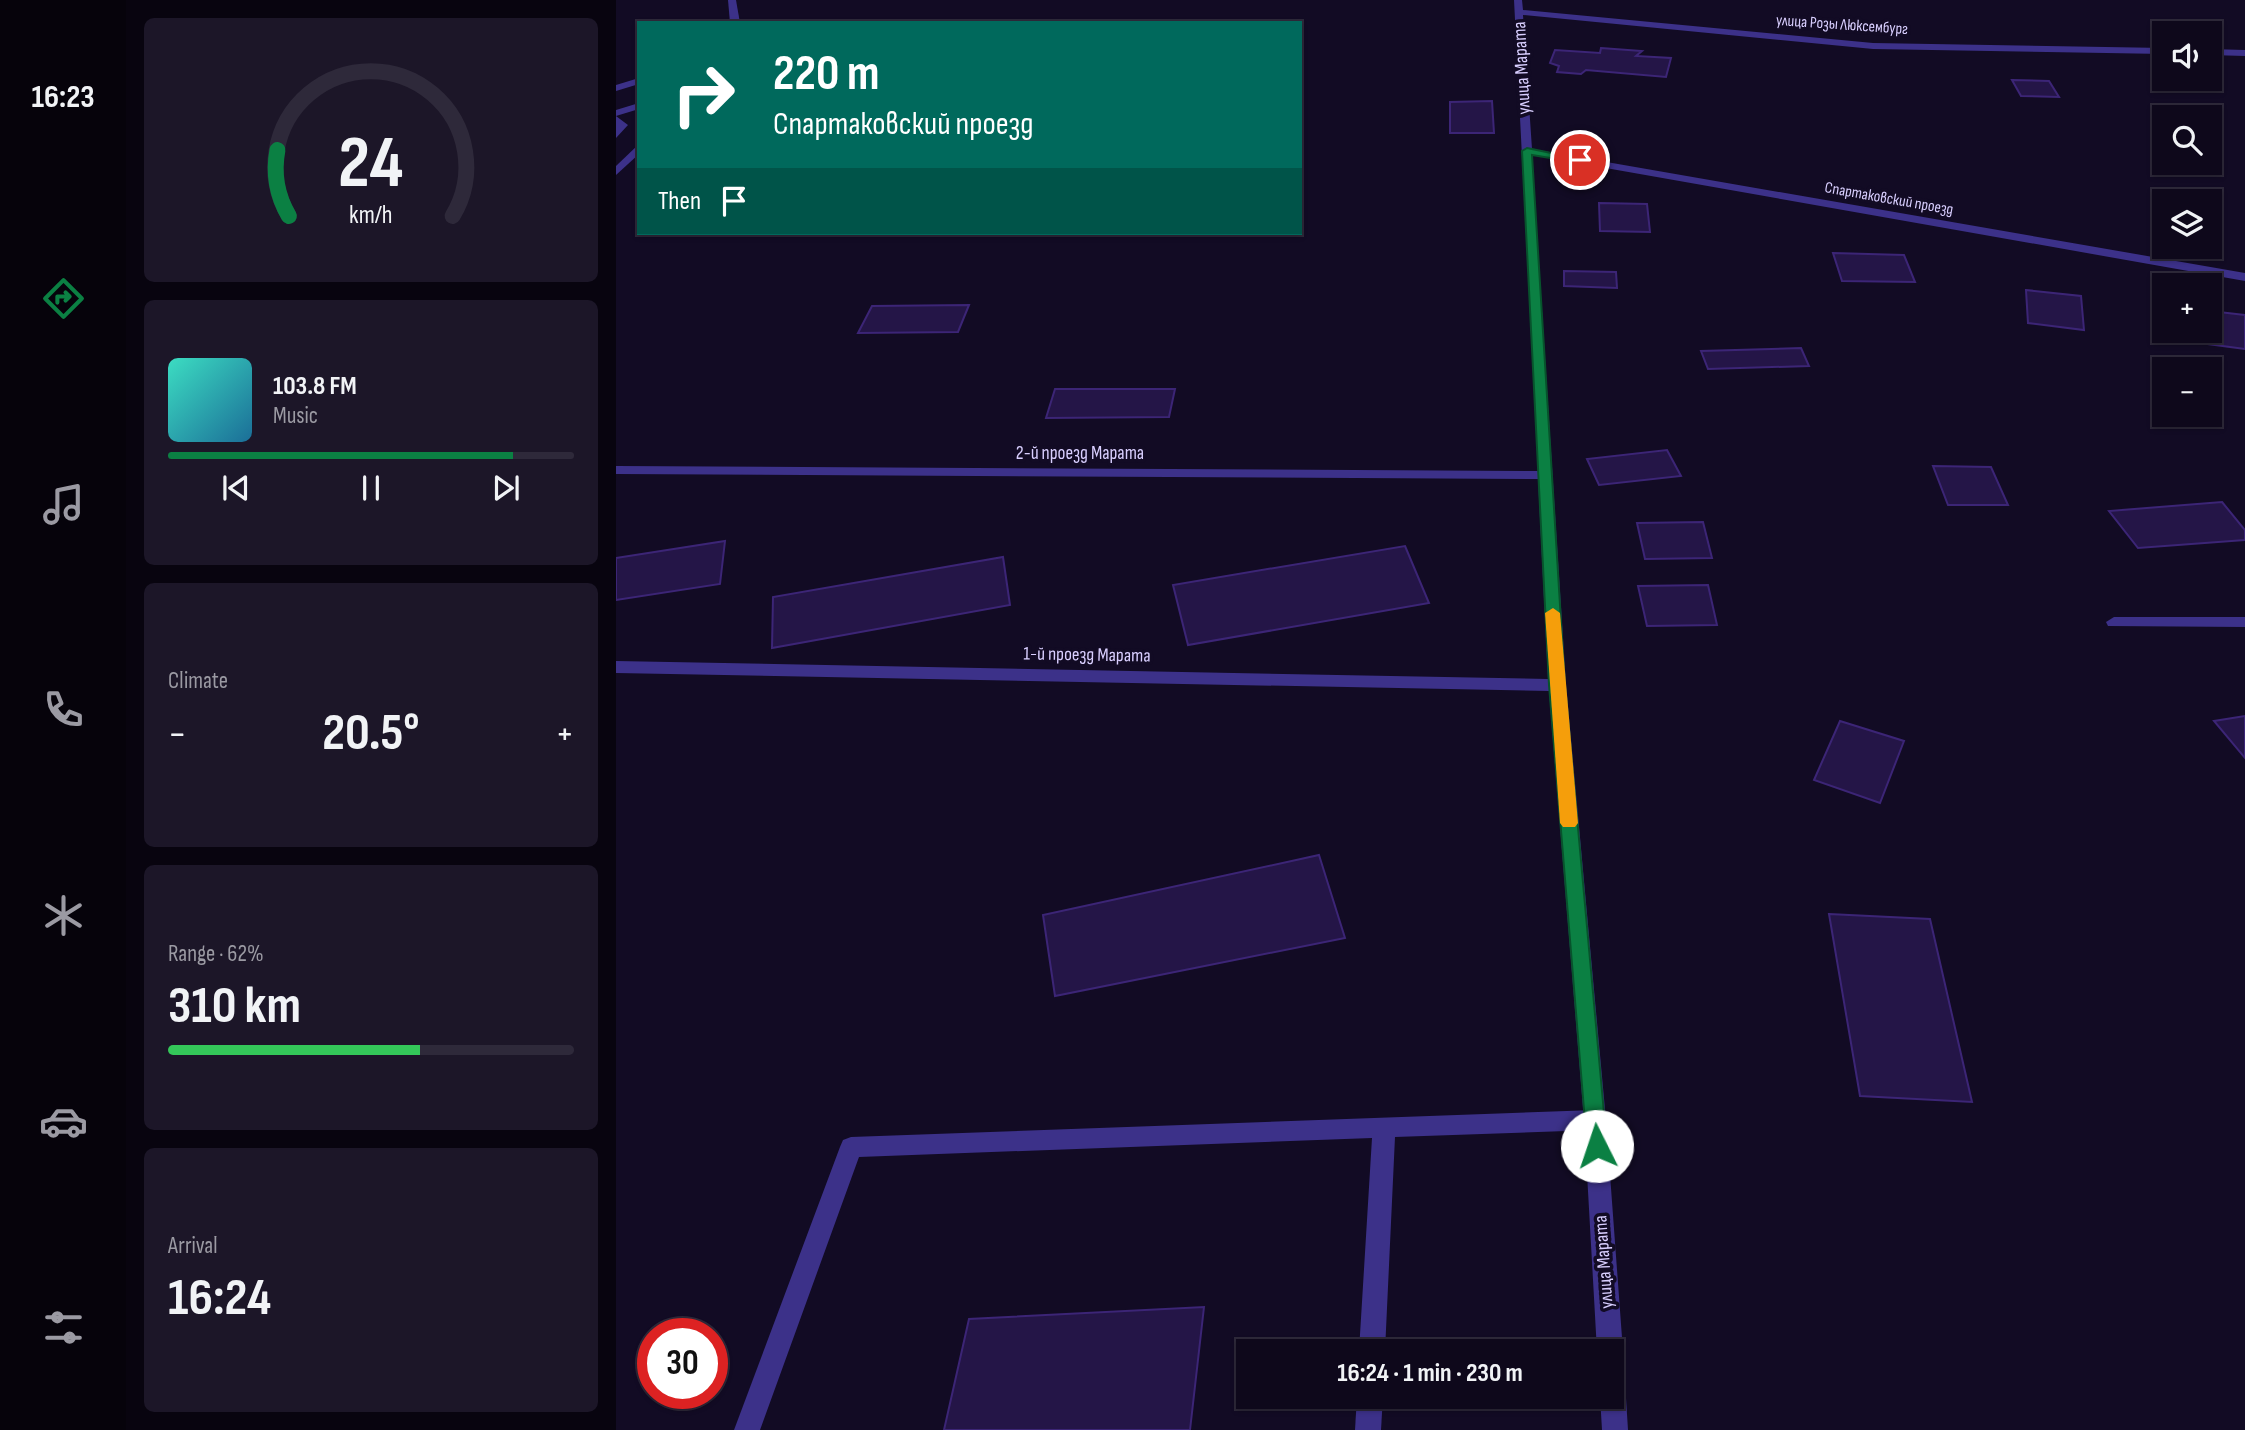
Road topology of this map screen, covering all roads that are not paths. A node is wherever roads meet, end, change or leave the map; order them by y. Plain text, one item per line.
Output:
1 (732, 0) edge
2 (1518, 6) edge
3 (735, 21) edge
4 (2152, 51) edge
5 (2222, 52) edge
6 (2245, 52) edge
7 (637, 82) edge
8 (616, 88) edge
9 (637, 107) edge
10 (616, 113) edge
11 (616, 119) edge
12 (616, 135) edge
13 (637, 148) edge
14 (1527, 151) junction
15 (621, 160) edge
16 (616, 172) edge
17 (2245, 277) edge
18 (616, 470) edge
19 (1545, 475) junction
20 (2114, 622) dead end
21 (2245, 622) edge
22 (616, 667) edge
23 (1557, 685) junction
24 (1595, 1120) junction
25 (1384, 1128) junction
26 (1373, 1339) edge
27 (1609, 1339) edge
28 (1369, 1409) edge
29 (1614, 1409) edge
30 (747, 1430) edge
31 (1368, 1430) edge
32 (1615, 1430) edge

1 - 3 street
2 - 4 street, улица Розы Люксембург
2 - 14 street, улица Марата
5 - 6 street
7 - 8 street
9 - 10 street
11 - 12 street
13 - 15 street
14 - 17 street, Спартаковский проезд
14 - 19 street, улица Марата
15 - 16 street
18 - 19 street, 2-й проезд Марата
19 - 23 street, улица Марата
20 - 21 street
22 - 23 street, 1-й проезд Марата
23 - 24 street, улица Марата
24 - 25 street
24 - 27 street, улица Марата
25 - 26 street
25 - 30 street
28 - 31 street
29 - 32 street

